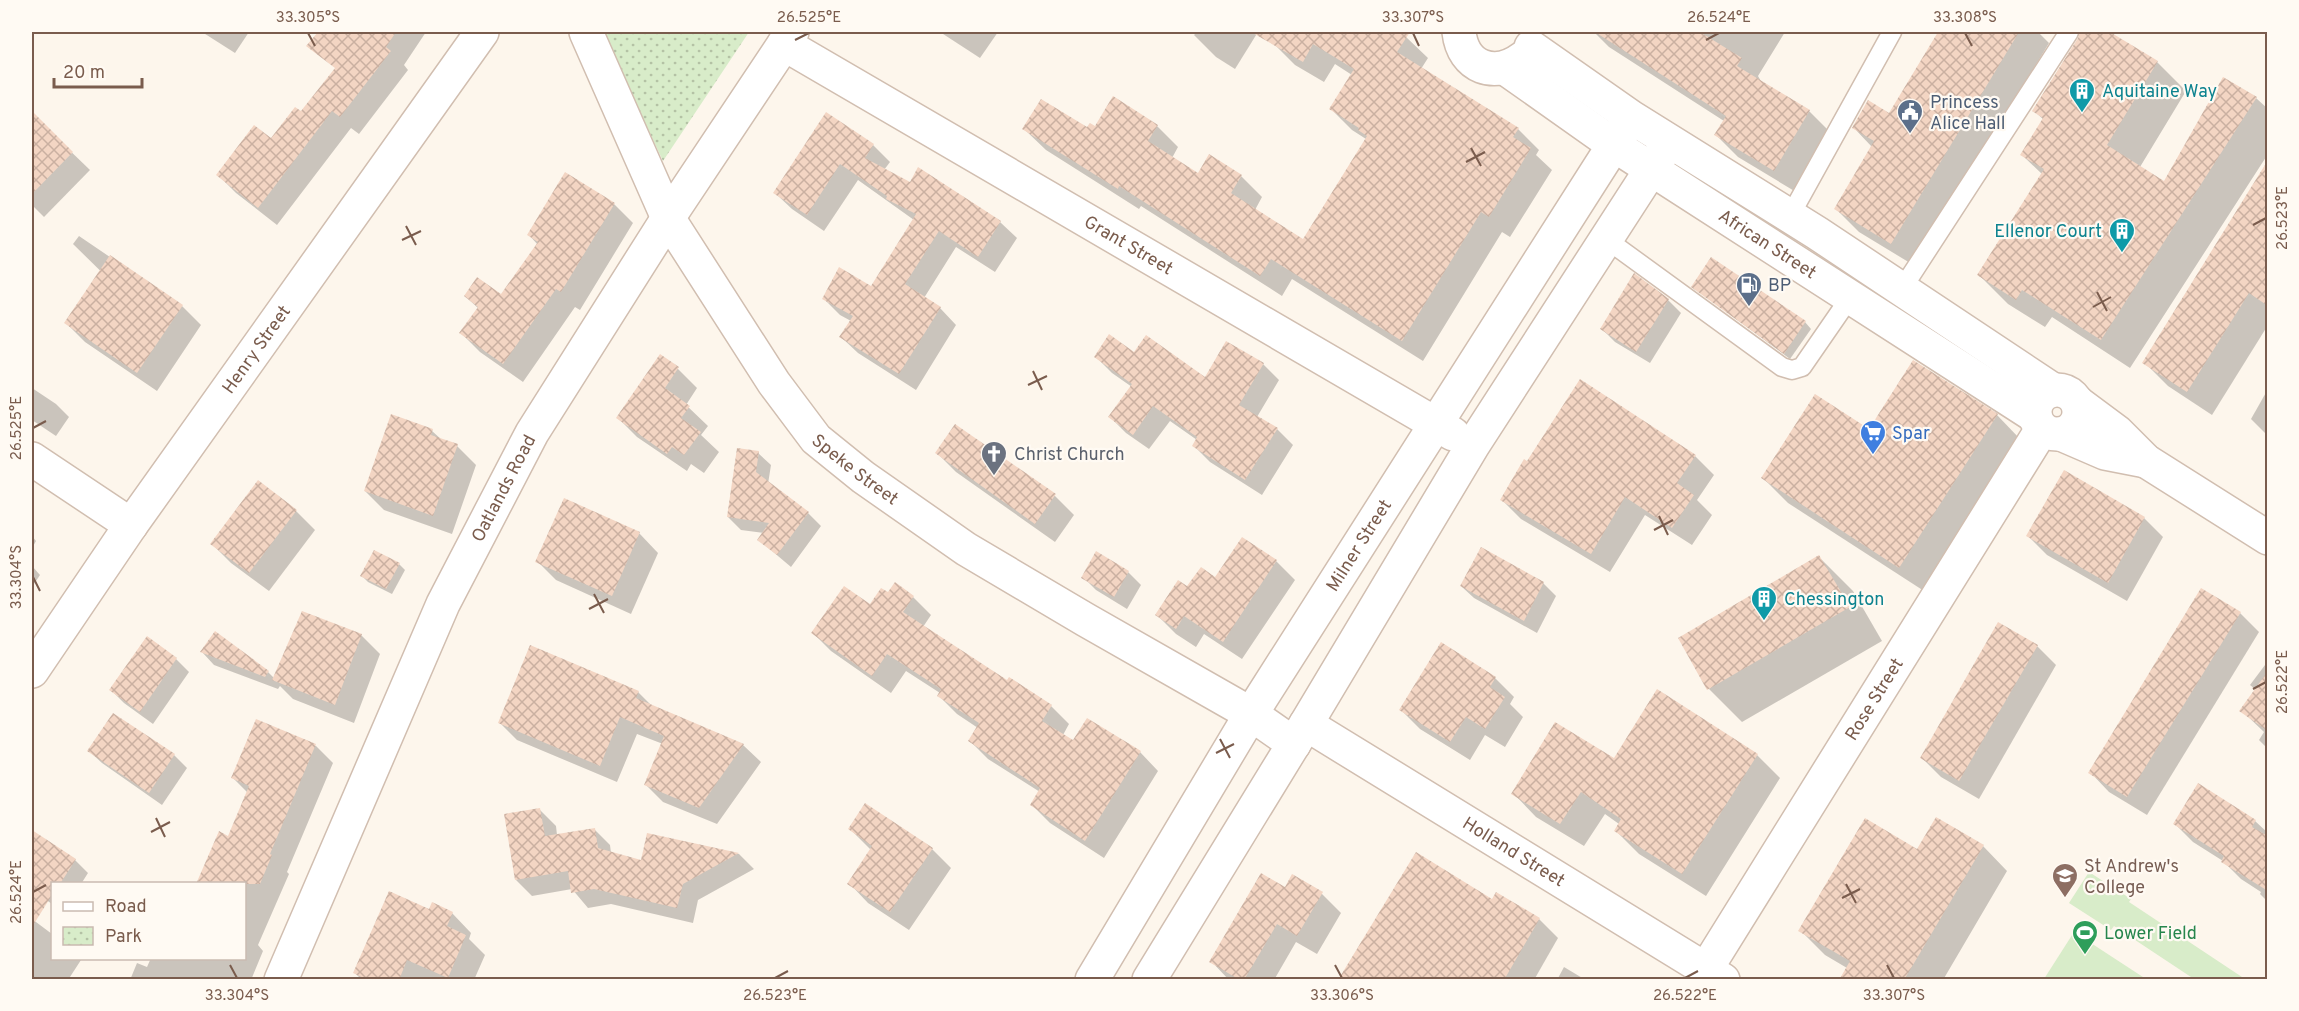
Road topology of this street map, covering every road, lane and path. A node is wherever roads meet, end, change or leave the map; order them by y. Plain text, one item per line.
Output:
1 (482, 32) edge
2 (586, 32) edge
3 (1892, 32) edge
4 (2069, 32) edge
5 (1454, 35) edge
6 (788, 38) edge
7 (1532, 39) edge
8 (1505, 68) junction
9 (1631, 117) junction
10 (1669, 141) junction
11 (1614, 145) junction
12 (1652, 168) junction
13 (1790, 216) junction
14 (668, 218) junction
15 (1606, 239) junction
16 (1902, 289) junction
17 (1851, 296) junction
18 (2054, 414) junction
19 (1436, 424) junction
20 (1473, 446) junction
21 (32, 459) edge
22 (131, 525) junction
23 (2268, 538) edge
24 (32, 671) edge
25 (1251, 714) junction
26 (1300, 734) junction
27 (1714, 974) edge
28 (281, 980) edge
29 (1092, 980) edge
30 (1149, 980) edge

1 - 22 street, Henry Street
2 - 14 street, Speke Street
3 - 13 lane
4 - 16 lane
5 - 8 street
6 - 14 street, Oatlands Road
6 - 19 street, Grant Street
7 - 8 street
7 - 9 street, African Street
8 - 11 street, African Street
9 - 10 street, African Street
9 - 11 street, Milner Street
10 - 12 street
10 - 13 street, African Street
11 - 12 street, African Street
11 - 19 street, Milner Street
12 - 15 street
12 - 17 street, African Street
13 - 16 street, African Street
14 - 25 street, Speke Street
14 - 28 street, Oatlands Road
15 - 17 lane
15 - 20 street
16 - 18 street, African Street
17 - 18 street, African Street
18 - 23 street, African Street
18 - 27 street, Rose Street
19 - 20 street, Grant Street
19 - 25 street, Milner Street
20 - 26 street
21 - 22 street
22 - 24 street, Henry Street
25 - 26 street, Speke Street
25 - 29 street, Milner Street
26 - 27 street, Holland Street
26 - 30 street

